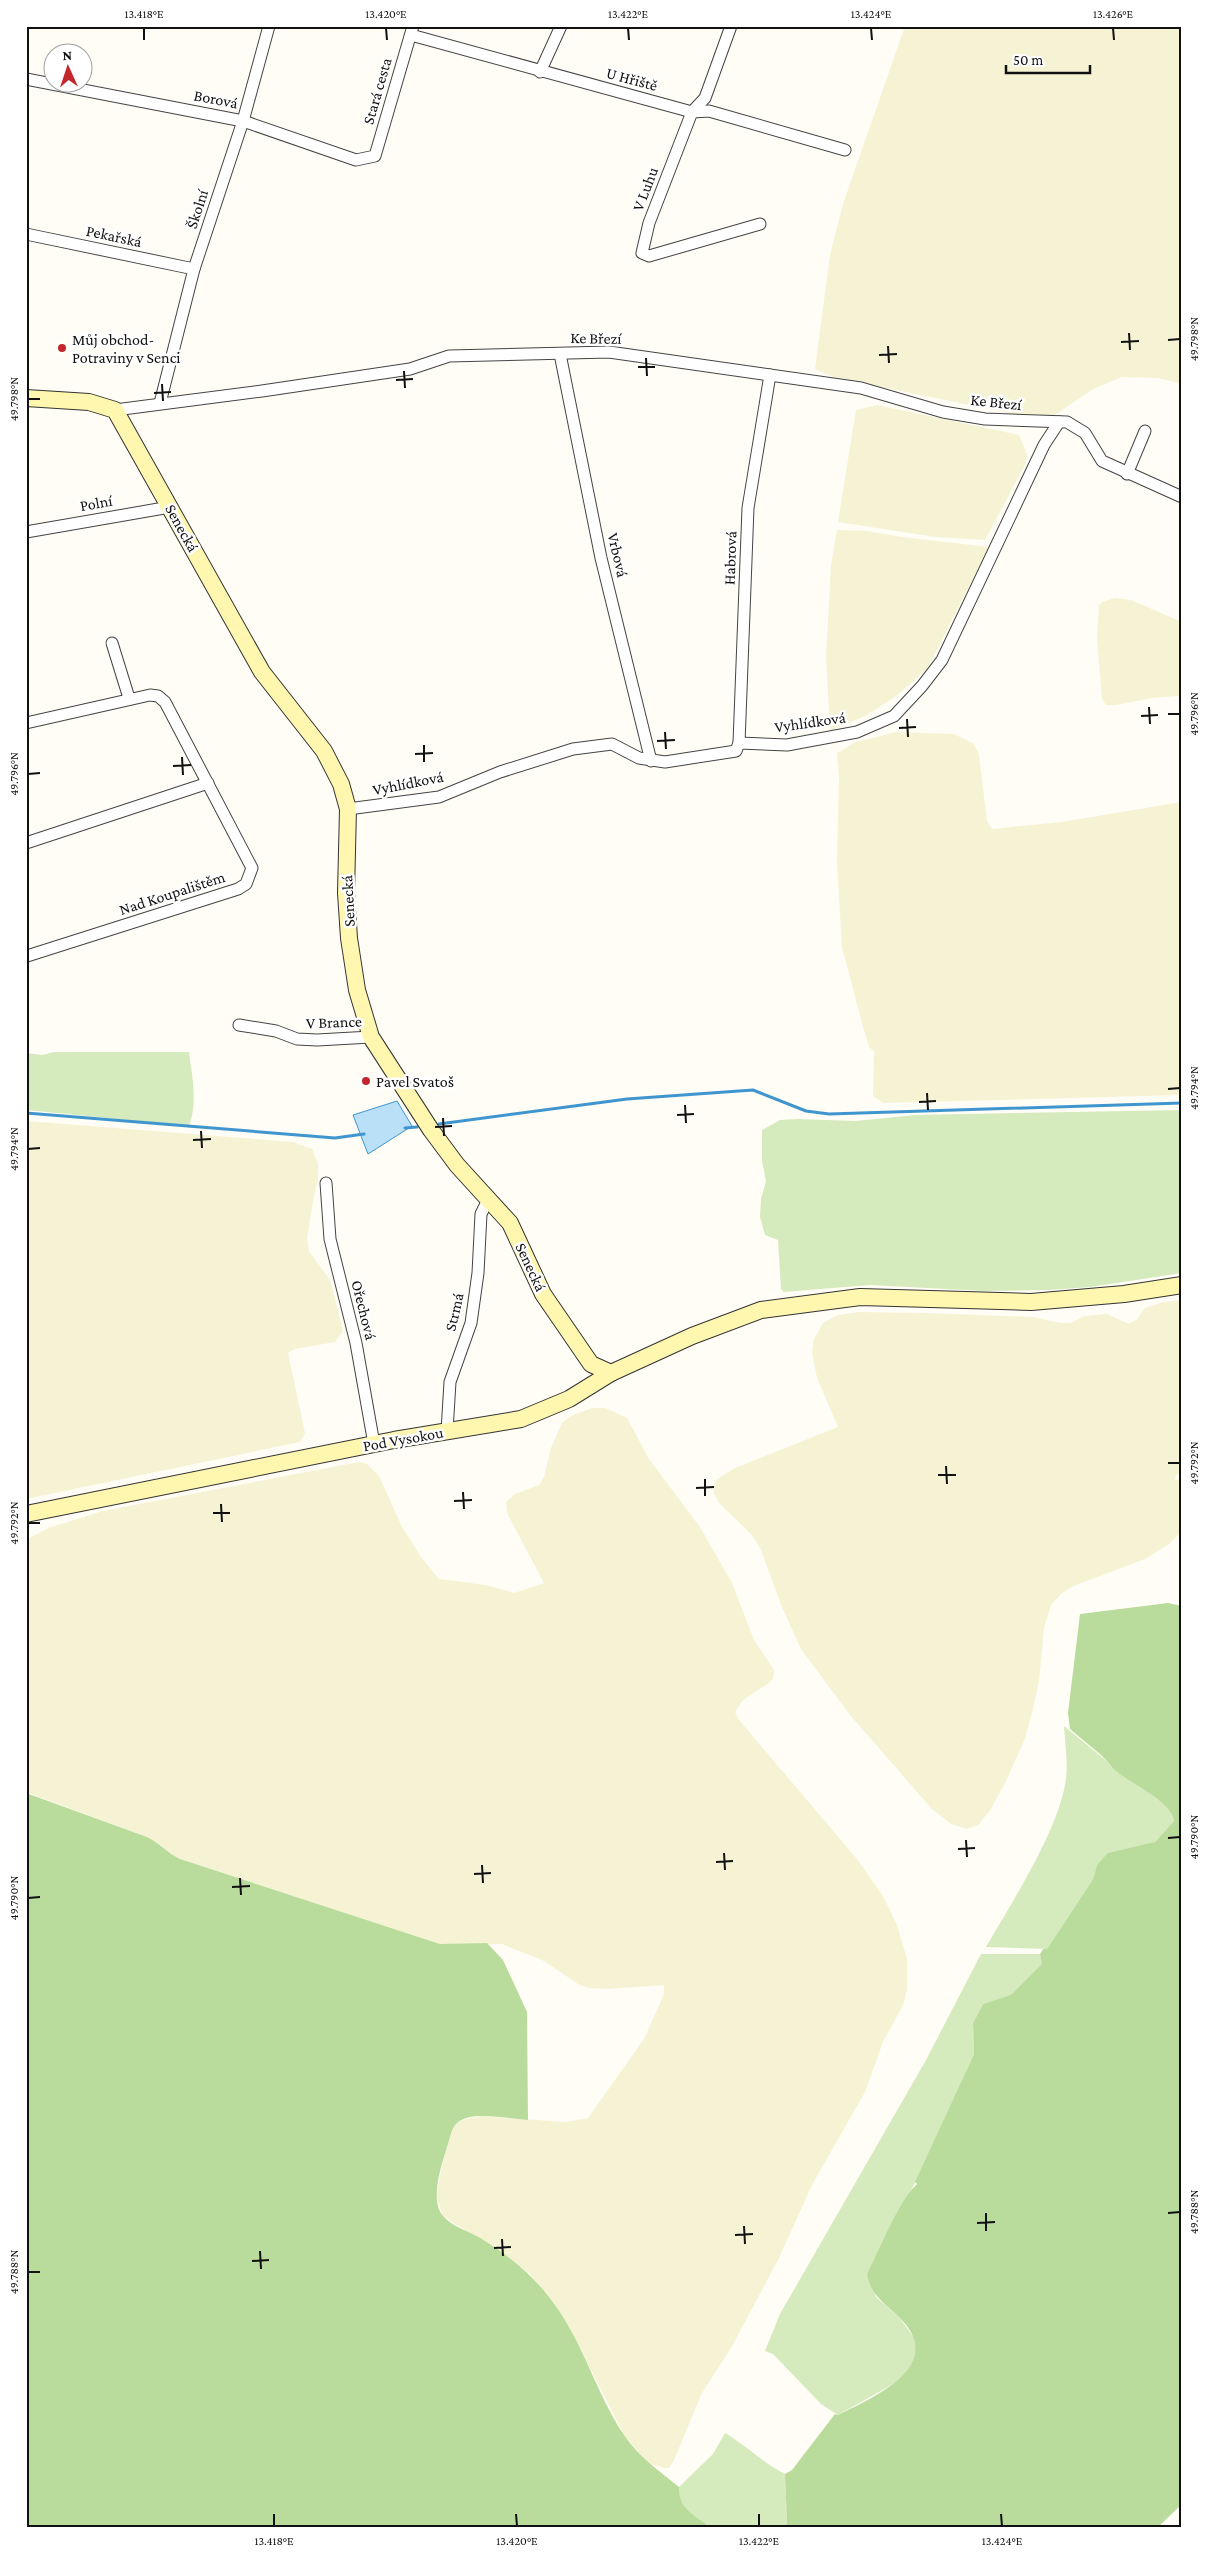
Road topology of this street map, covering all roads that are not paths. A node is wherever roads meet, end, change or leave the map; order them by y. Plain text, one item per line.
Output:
1 (269, 26) edge
2 (562, 26) edge
3 (731, 26) edge
4 (412, 31) edge
5 (540, 72) junction
6 (26, 79) edge
7 (692, 112) junction
8 (243, 121) junction
9 (381, 136) joint
10 (844, 150) dead end
11 (760, 224) dead end
12 (26, 234) edge
13 (194, 269) junction
14 (560, 354) junction
15 (770, 375) junction
16 (26, 398) edge
17 (160, 403) junction
18 (115, 410) junction
19 (1059, 422) junction
20 (1145, 431) dead end
21 (1127, 474) junction
22 (1182, 497) edge
23 (170, 507) junction
24 (26, 532) edge
25 (112, 643) dead end
26 (129, 698) junction
27 (26, 723) edge
28 (739, 744) junction
29 (651, 761) junction
30 (208, 783) junction
31 (348, 809) junction
32 (26, 843) edge
33 (27, 955) edge
34 (239, 1025) dead end
35 (372, 1037) junction
36 (326, 1183) dead end
37 (488, 1200) junction
38 (1182, 1284) edge
39 (611, 1373) junction
40 (447, 1431) junction
41 (374, 1444) junction
42 (26, 1514) edge

1 - 8 street, Školní
2 - 5 street
3 - 7 street, V Luhu
4 - 5 street, U Hřiště
4 - 9 street, Stará cesta
5 - 7 street, U Hřiště
6 - 8 street, Borová
7 - 10 street, U Hřiště
7 - 11 street, V Luhu
8 - 9 street, Borová
8 - 13 street, Školní
12 - 13 street, Pekařská
13 - 17 street, Školní
14 - 15 street, Ke Březí
14 - 17 street, Ke Březí
14 - 29 street, Vrbová
15 - 19 street, Ke Březí
15 - 28 street, Habrová
16 - 18 street
17 - 18 street, Ke Březí
18 - 23 street, Senecká
19 - 21 street, Ke Březí
19 - 28 street, Vyhlídková
20 - 21 street
21 - 22 street
23 - 24 street, Polní
23 - 31 street, Senecká
25 - 26 street
26 - 27 street, Nad Koupalištěm
26 - 30 street, Nad Koupalištěm
28 - 29 street, Vyhlídková
29 - 31 street, Vyhlídková
30 - 32 street
30 - 33 street, Nad Koupalištěm
31 - 35 street, Senecká
34 - 35 street, V Brance
35 - 37 street, Senecká
36 - 41 street, Ořechová
37 - 39 street, Senecká
37 - 40 street, Strmá
38 - 39 street, Pod Vysokou
39 - 40 street, Pod Vysokou
40 - 41 street, Pod Vysokou
41 - 42 street, Pod Vysokou

